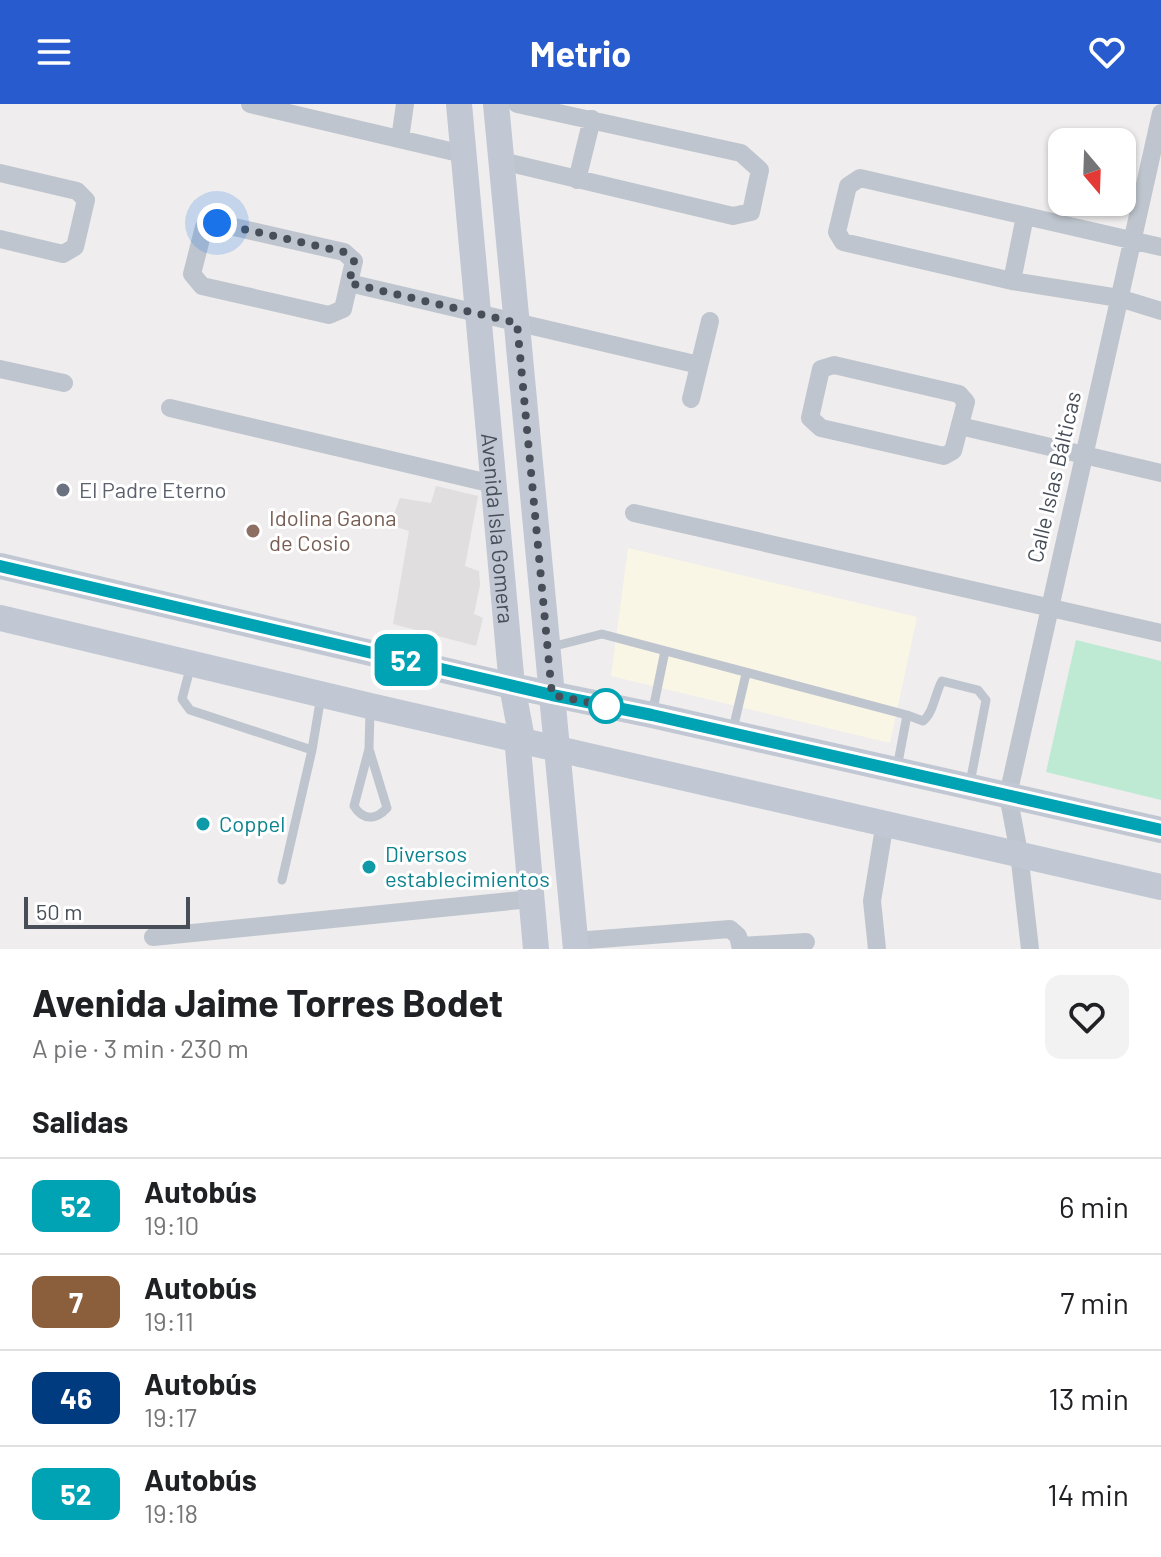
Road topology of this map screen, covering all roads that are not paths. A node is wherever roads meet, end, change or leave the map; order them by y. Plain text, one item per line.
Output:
1 (250, 104) edge
2 (405, 104) edge
3 (459, 104) edge
4 (496, 104) edge
5 (517, 104) edge
6 (1161, 113) edge
7 (592, 119) junction
8 (400, 139) junction
9 (463, 154) junction
10 (502, 161) junction
11 (0, 173) edge
12 (577, 180) junction
13 (1025, 216) junction
14 (0, 239) edge
15 (1132, 240) junction
16 (1161, 247) edge
17 (1012, 281) junction
18 (349, 283) junction
19 (1119, 298) junction
20 (1161, 311) edge
21 (479, 313) junction
22 (710, 321) dead end
23 (517, 323) junction
24 (699, 365) junction
25 (0, 369) edge
26 (64, 383) dead end
27 (691, 399) dead end
28 (170, 408) dead end
29 (960, 426) junction
30 (1083, 455) junction
31 (1161, 473) edge
32 (493, 484) junction
33 (634, 513) dead end
34 (0, 566) edge
35 (1049, 607) junction
36 (0, 618) edge
37 (1161, 633) edge
38 (548, 648) junction
39 (665, 651) junction
40 (192, 663) junction
41 (746, 674) junction
42 (512, 686) junction
43 (321, 692) junction
44 (552, 695) junction
45 (370, 706) junction
46 (652, 715) junction
47 (907, 715) junction
48 (732, 734) junction
49 (522, 739) junction
50 (369, 749) junction
51 (557, 749) junction
52 (312, 750) junction
53 (897, 771) junction
54 (969, 787) junction
55 (1008, 795) junction
56 (885, 822) junction
57 (1161, 830) edge
58 (1019, 853) junction
59 (282, 880) dead end
60 (1161, 887) edge
61 (531, 899) junction
62 (153, 937) dead end
63 (806, 942) dead end
64 (576, 945) edge
65 (741, 948) edge
66 (536, 949) edge
67 (877, 949) edge
68 (1030, 949) edge

1 - 8 street
2 - 8 street
3 - 9 street, Avenida Isla Gomera
4 - 10 street, Avenida Isla Gomera
5 - 7 street
6 - 15 street, Calle Islas Bálticas
7 - 12 street
7 - 12 street
8 - 9 street
9 - 21 street, Avenida Isla Gomera
10 - 12 street
10 - 23 street, Avenida Isla Gomera
11 - 14 street
13 - 15 street
13 - 17 street
13 - 17 street
15 - 16 street
15 - 19 street, Calle Islas Bálticas
17 - 19 street
18 - 18 street
18 - 21 street
19 - 20 street
19 - 30 street, Calle Islas Bálticas
21 - 23 street
21 - 32 street, Avenida Isla Gomera
22 - 24 street
23 - 24 street
23 - 38 street, Avenida Isla Gomera
24 - 27 street
25 - 26 street
28 - 32 street
29 - 29 street
29 - 30 street
30 - 31 street
30 - 35 street, Calle Islas Bálticas
32 - 42 street, Avenida Isla Gomera
33 - 35 street
34 - 42 street
35 - 37 street
35 - 55 street, Calle Islas Bálticas
36 - 40 street
38 - 39 lane
38 - 44 street, Avenida Isla Gomera
39 - 41 lane
39 - 46 lane
40 - 43 street
40 - 52 lane
41 - 47 lane
41 - 48 lane
42 - 44 street
42 - 49 street, Avenida Isla Gomera
43 - 45 street
43 - 52 lane
44 - 46 street
44 - 51 street, Avenida Isla Gomera
45 - 49 street
45 - 50 lane
46 - 48 street
47 - 53 lane
47 - 54 lane
48 - 53 street
49 - 51 street
49 - 61 street, Avenida Isla Gomera
50 - 50 lane
51 - 56 street
51 - 64 street, Avenida Isla Gomera
52 - 59 lane
53 - 54 street
54 - 55 street
55 - 57 street
55 - 58 street, Calle Islas Bálticas
56 - 58 street
56 - 67 street
58 - 60 street
58 - 68 street, Calle Islas Bálticas
61 - 62 street
61 - 66 street, Avenida Isla Gomera
63 - 65 street
64 - 65 street

